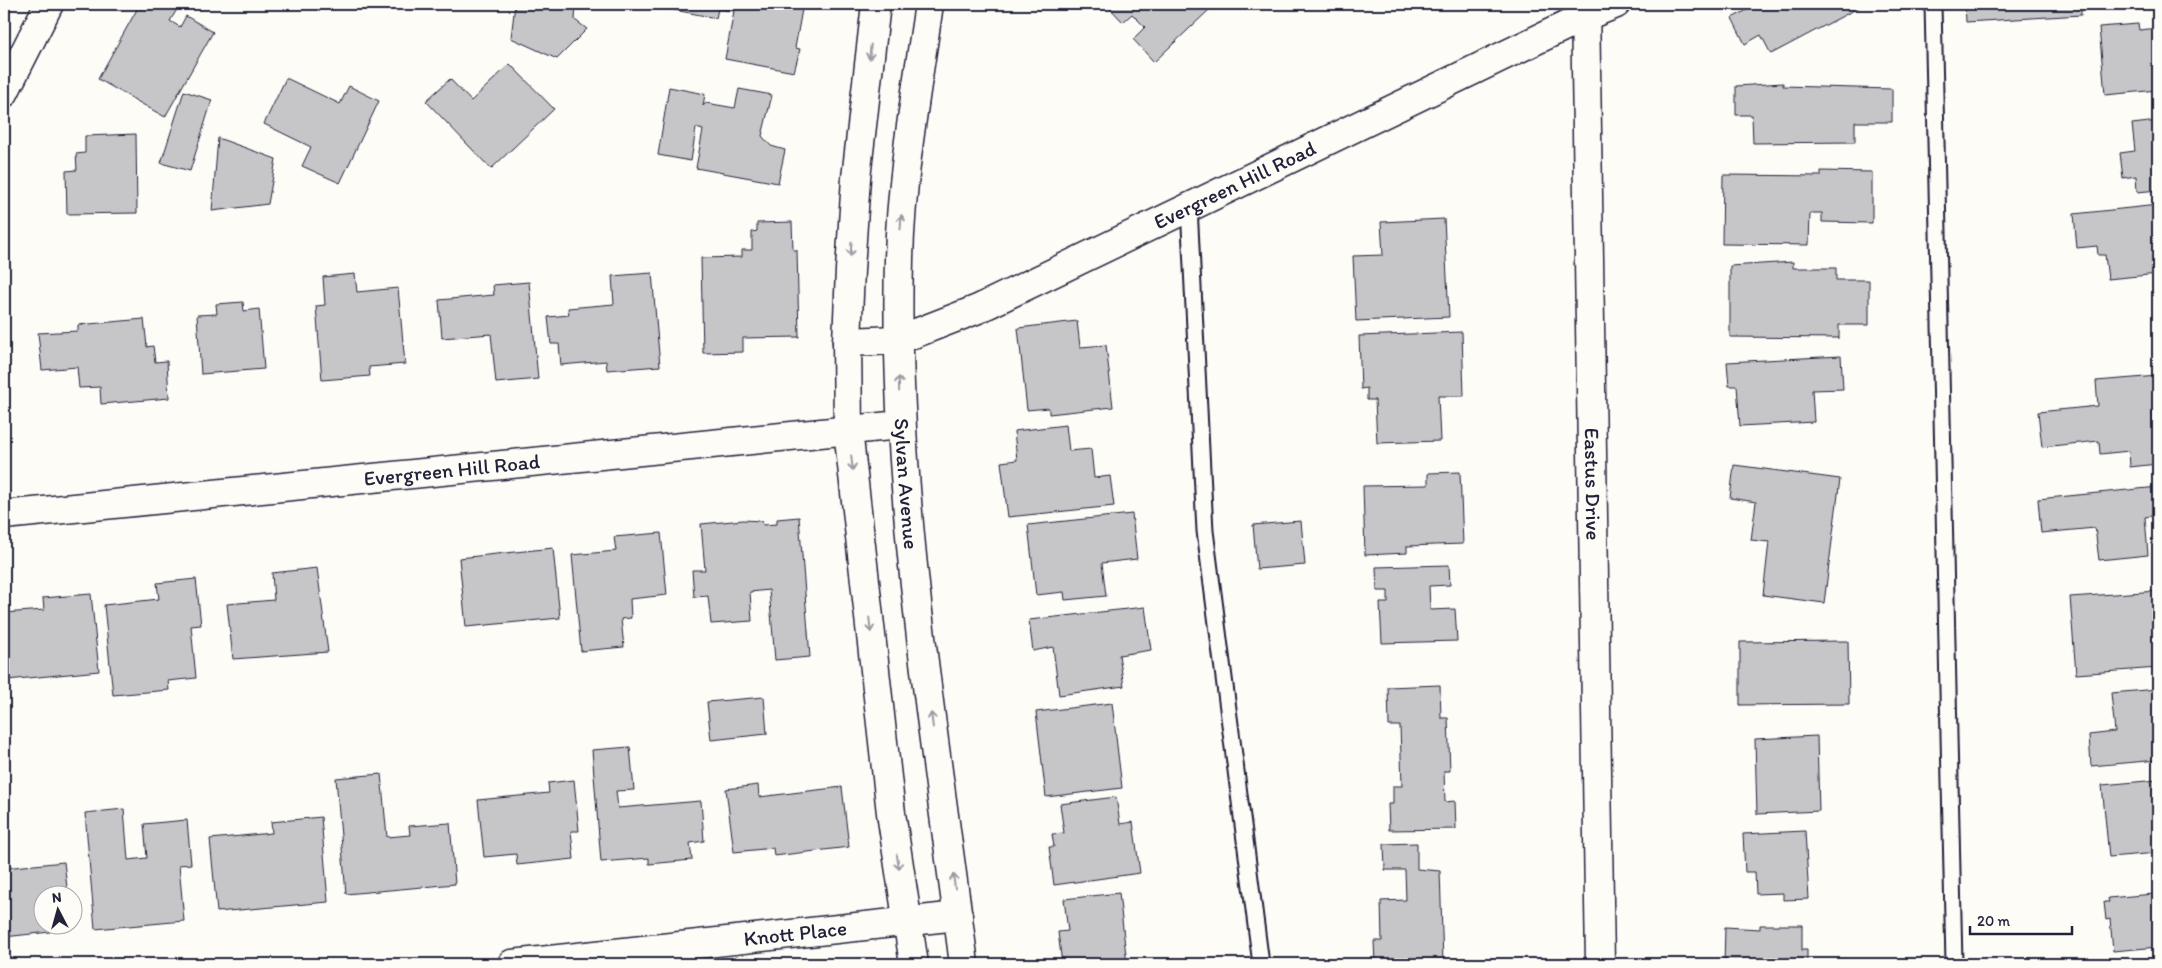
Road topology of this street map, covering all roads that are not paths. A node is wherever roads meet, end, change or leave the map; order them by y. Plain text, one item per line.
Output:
1 (49, 4) edge
2 (876, 4) edge
3 (929, 4) edge
4 (1616, 4) edge
5 (1934, 4) edge
6 (1585, 10) edge
7 (4, 93) edge
8 (1190, 206) junction
9 (898, 340) junction
10 (846, 342) junction
11 (900, 425) junction
12 (848, 430) junction
13 (4, 515) edge
14 (958, 916) junction
15 (907, 921) junction
16 (512, 964) edge
17 (914, 964) edge
18 (964, 964) edge
19 (1261, 964) edge
20 (1600, 964) edge
21 (1954, 964) edge

1 - 7 street
2 -> 10 street
9 -> 3 street, Sylvan Avenue
4 - 6 street, Evergreen Hill Road
5 - 21 lane
6 - 8 street, Evergreen Hill Road
6 - 20 street, Eastus Drive
8 - 9 street, Evergreen Hill Road
8 - 19 lane
9 - 10 street, Evergreen Hill Road
11 -> 9 street, Sylvan Avenue
10 - 12 street
11 - 12 street, Evergreen Hill Road
14 -> 11 street, Sylvan Avenue
12 - 13 street, Evergreen Hill Road
12 -> 15 street
14 - 15 street, Knott Place
14 - 18 street, Sylvan Avenue
15 - 16 street, Knott Place
15 - 17 street

